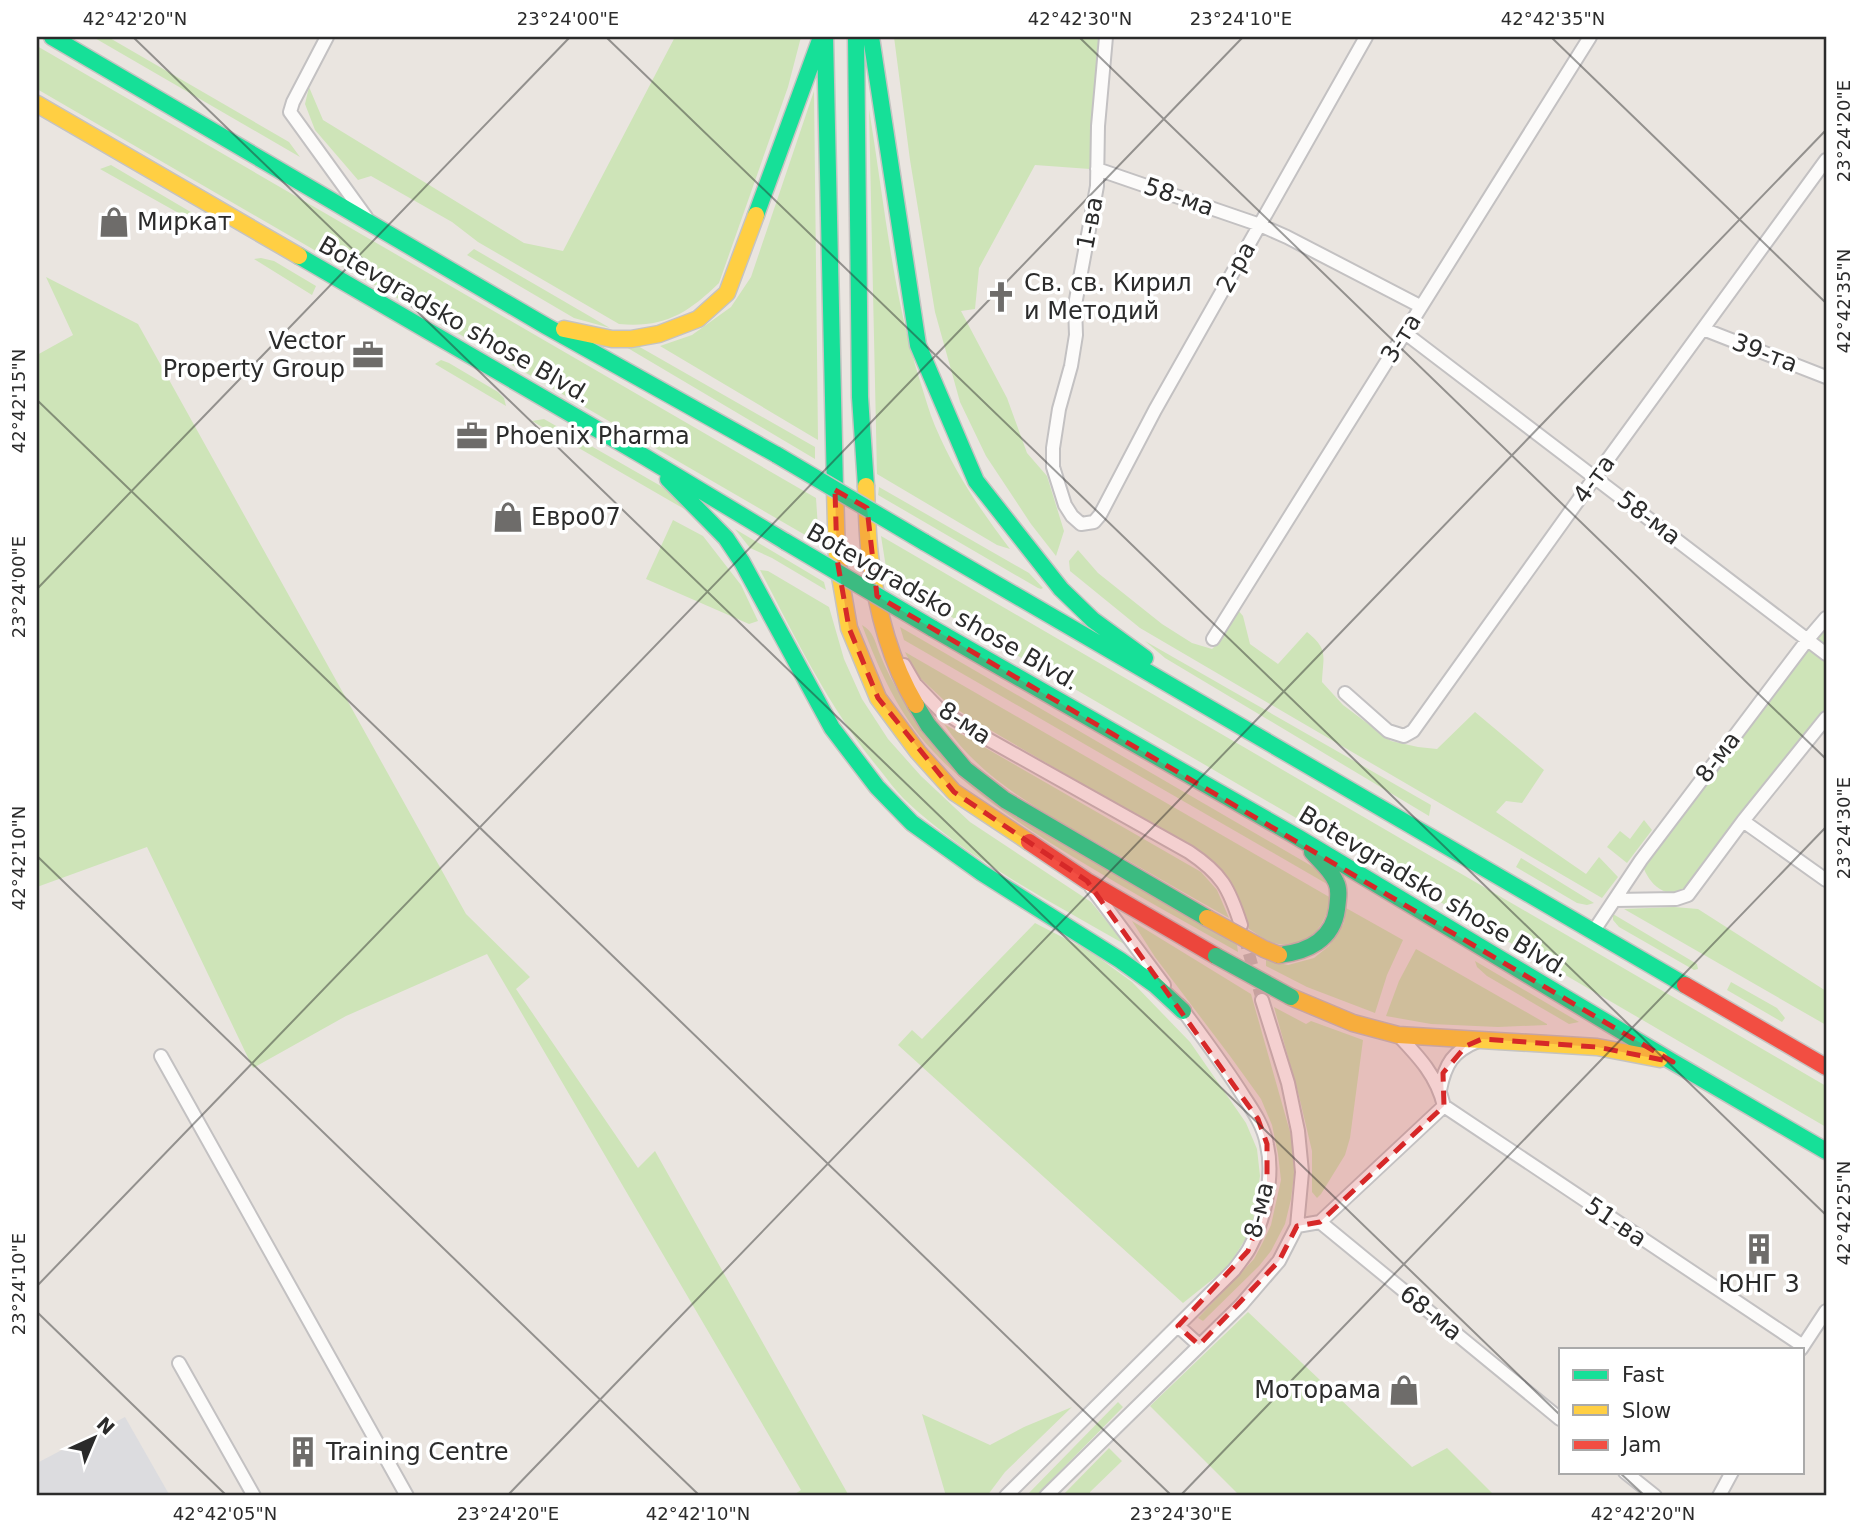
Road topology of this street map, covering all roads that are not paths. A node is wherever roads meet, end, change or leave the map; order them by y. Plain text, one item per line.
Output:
1 (52, 37) edge
2 (327, 37) edge
3 (823, 37) edge
4 (856, 37) edge
5 (871, 37) edge
6 (1106, 37) edge
7 (1366, 37) edge
8 (1590, 37) edge
9 (37, 104) edge
10 (1826, 160) edge
11 (1097, 169) junction
12 (371, 223) junction
13 (1260, 225) junction
14 (1420, 306) junction
15 (546, 326) junction
16 (1703, 328) junction
17 (1405, 333) junction
18 (1826, 377) edge
19 (645, 457) junction
20 (1595, 477) junction
21 (1081, 524) joint
22 (881, 615) junction
23 (1826, 618) edge
24 (1213, 639) dead end
25 (1808, 639) junction
26 (1826, 654) edge
27 (1345, 693) dead end
28 (1826, 718) edge
29 (1324, 775) junction
30 (1743, 821) junction
31 (1299, 838) junction
32 (1826, 880) edge
33 (1087, 881) junction
34 (1615, 900) junction
35 (1241, 925) tunnel mouth
36 (1593, 932) junction
37 (1262, 1000) tunnel mouth
38 (1183, 1011) junction
39 (1398, 1035) junction
40 (1482, 1040) junction
41 (161, 1056) dead end
42 (1673, 1062) junction
43 (1826, 1067) edge
44 (1440, 1090) junction
45 (1444, 1106) junction
46 (1826, 1151) edge
47 (1320, 1222) junction
48 (1297, 1226) junction
49 (1826, 1310) edge
50 (1178, 1325) junction
51 (1199, 1345) junction
52 (1802, 1348) edge
53 (179, 1363) dead end
54 (1559, 1418) edge
55 (1628, 1474) edge
56 (1731, 1474) edge
57 (254, 1496) edge
58 (407, 1496) edge
59 (1006, 1496) edge
60 (1046, 1496) edge
61 (1655, 1496) edge
62 (1719, 1496) edge

1 - 12 main road, Botevgradsko shose Blvd.
2 - 12 street
3 - 15 main road
3 - 33 main road
4 - 22 main road
5 - 29 main road
6 - 11 street, 1-ва
7 - 13 street, 2-ра
8 - 14 street, 3-та
9 - 19 main road, Botevgradsko shose Blvd.
10 - 16 street, 4-та
11 - 13 street, 58-ма
11 - 21 street, 1-ва
12 - 15 main road, Botevgradsko shose Blvd.
13 - 14 street, 58-ма
13 - 21 street, 2-ра
14 - 17 street, 3-та
15 - 29 main road, Botevgradsko shose Blvd., bridge
16 - 18 street, 39-та
16 - 20 street, 4-та
17 - 20 street, 58-ма
17 - 24 street, 3-та
19 - 31 main road, Botevgradsko shose Blvd., bridge
19 - 38 main road
20 - 25 street, 58-ма
20 - 27 street, 4-та
22 - 31 main road, bridge
22 - 35 street, 8-ма
23 - 25 street, 8-ма
25 - 26 street, 58-ма
25 - 34 street, 8-ма
28 - 30 street
29 - 36 main road, Botevgradsko shose Blvd.
30 - 32 street
30 - 34 street
31 - 42 main road, Botevgradsko shose Blvd.
33 - 38 street, 8-ма
33 - 39 main road, bridge
34 - 36 street, 8-ма
36 - 43 main road, Botevgradsko shose Blvd.
37 - 48 street, 8-ма
38 - 50 street, 8-ма
39 - 40 main road
39 - 44 street
40 - 42 main road
40 - 44 street
41 - 58 street
42 - 46 main road, Botevgradsko shose Blvd.
44 - 45 street
45 - 47 street
45 - 52 street, 51-ва
47 - 48 street
47 - 54 street, 68-ма
48 - 51 street, 8-ма
49 - 52 street, 51-ва
50 - 51 street
50 - 59 street, 8-ма
51 - 60 street, 8-ма
53 - 57 street
55 - 61 street
56 - 62 street

